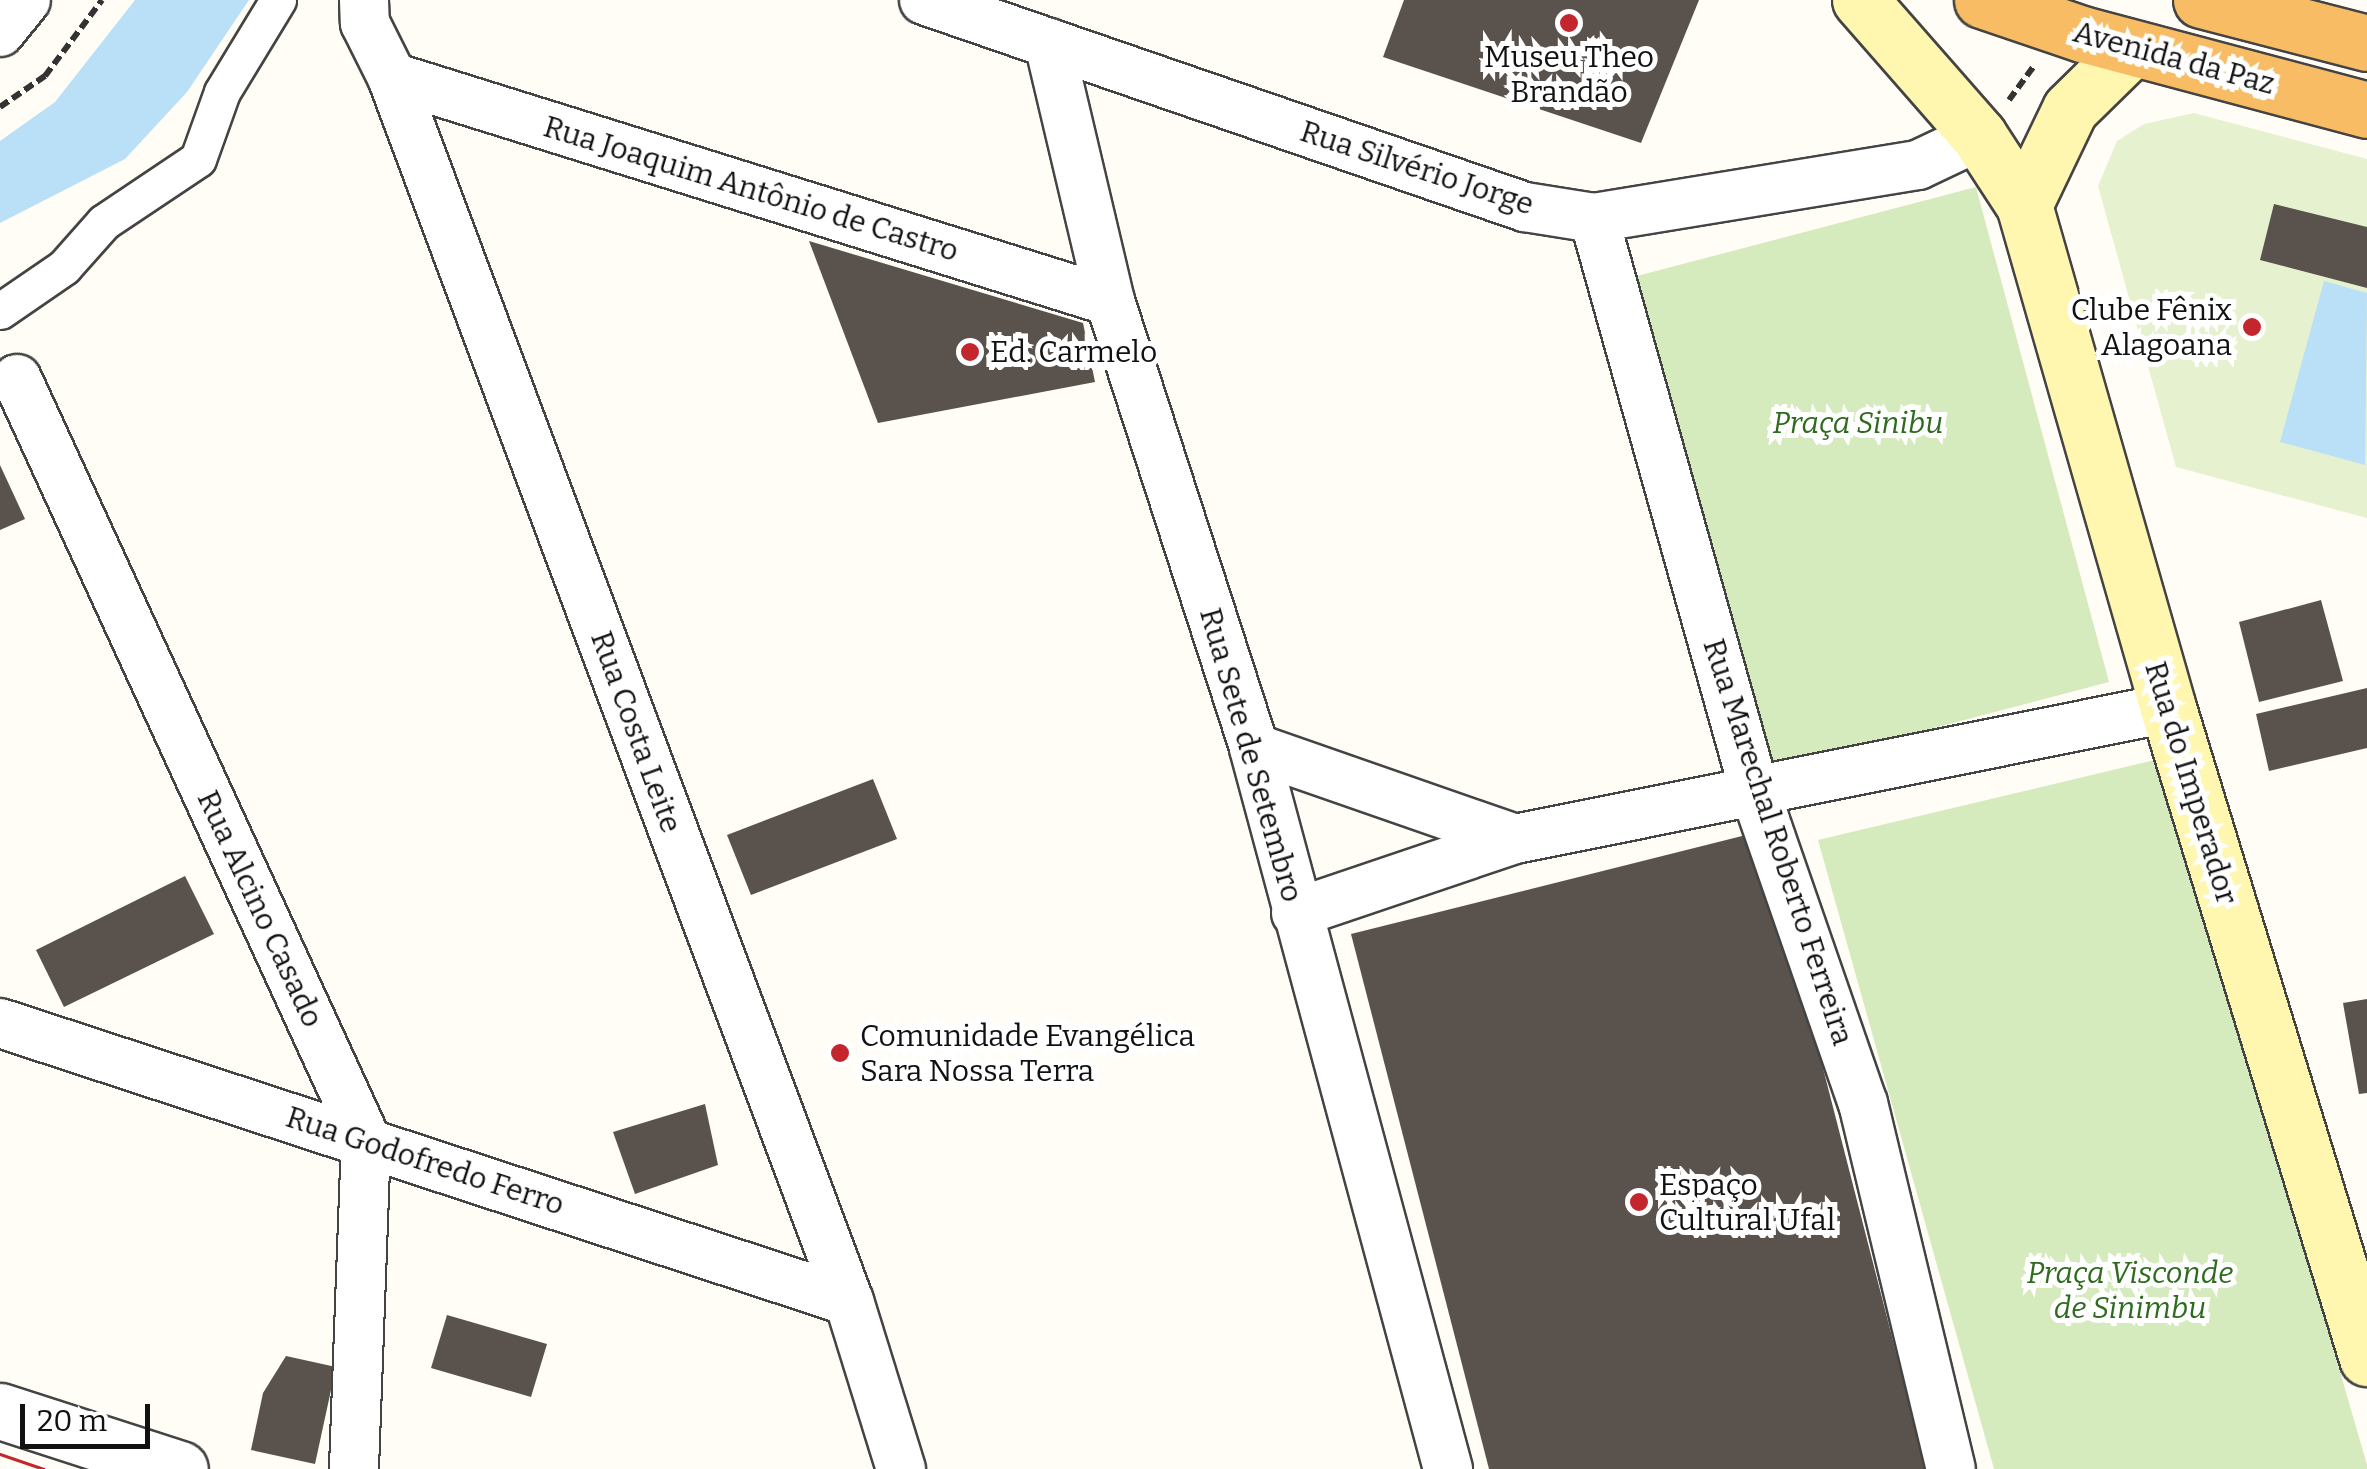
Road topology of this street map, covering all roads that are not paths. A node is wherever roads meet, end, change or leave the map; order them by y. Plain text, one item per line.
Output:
1 (26, 0) edge
2 (278, 0) edge
3 (364, 0) edge
4 (924, 0) edge
5 (1860, 0) edge
6 (1982, 0) edge
7 (2201, 0) edge
8 (0, 32) edge
9 (1049, 43) junction
10 (2367, 43) edge
11 (2132, 48) junction
12 (392, 77) junction
13 (2367, 110) edge
14 (1993, 120) junction
15 (2024, 205) junction
16 (1594, 218) junction
17 (1110, 302) junction
18 (0, 311) edge
19 (17, 380) dead end
20 (2168, 708) junction
21 (1254, 748) junction
22 (1754, 789) junction
23 (1515, 839) junction
24 (1296, 912) junction
25 (0, 1023) edge
26 (366, 1140) junction
27 (849, 1301) junction
28 (2367, 1358) edge
29 (0, 1411) edge
30 (180, 1469) edge
31 (354, 1469) edge
32 (901, 1469) edge
33 (1448, 1469) edge
34 (1951, 1469) edge

1 - 8 street
2 - 18 street
3 - 12 street, Rua Costa Leite
4 - 9 street, Rua Silvério Jorge
5 - 14 main road, Rua do Imperador
6 - 11 highway, Avenida da Paz
7 - 10 highway
7 - 11 highway
9 - 16 street, Rua Silvério Jorge
9 - 17 street, Rua Sete de Setembro
11 - 13 highway, Avenida da Paz
11 - 15 main road
12 - 17 street, Rua Joaquim Antônio de Castro
12 - 27 street, Rua Costa Leite
14 - 15 main road, Rua do Imperador
14 - 16 street, Rua Silvério Jorge
15 - 20 main road, Rua do Imperador
16 - 22 street, Rua Marechal Roberto Ferreira
17 - 21 street, Rua Sete de Setembro
19 - 26 street, Rua Alcino Casado
20 - 22 street
20 - 28 main road, Rua do Imperador
21 - 23 street
21 - 24 street, Rua Sete de Setembro
22 - 23 street
22 - 34 street, Rua Marechal Roberto Ferreira
23 - 24 street
24 - 33 street, Rua Sete de Setembro
25 - 26 street, Rua Godofredo Ferro
26 - 27 street, Rua Godofredo Ferro
26 - 31 street, Rua Alcino Casado
27 - 32 street, Rua Costa Leite
29 - 30 street

